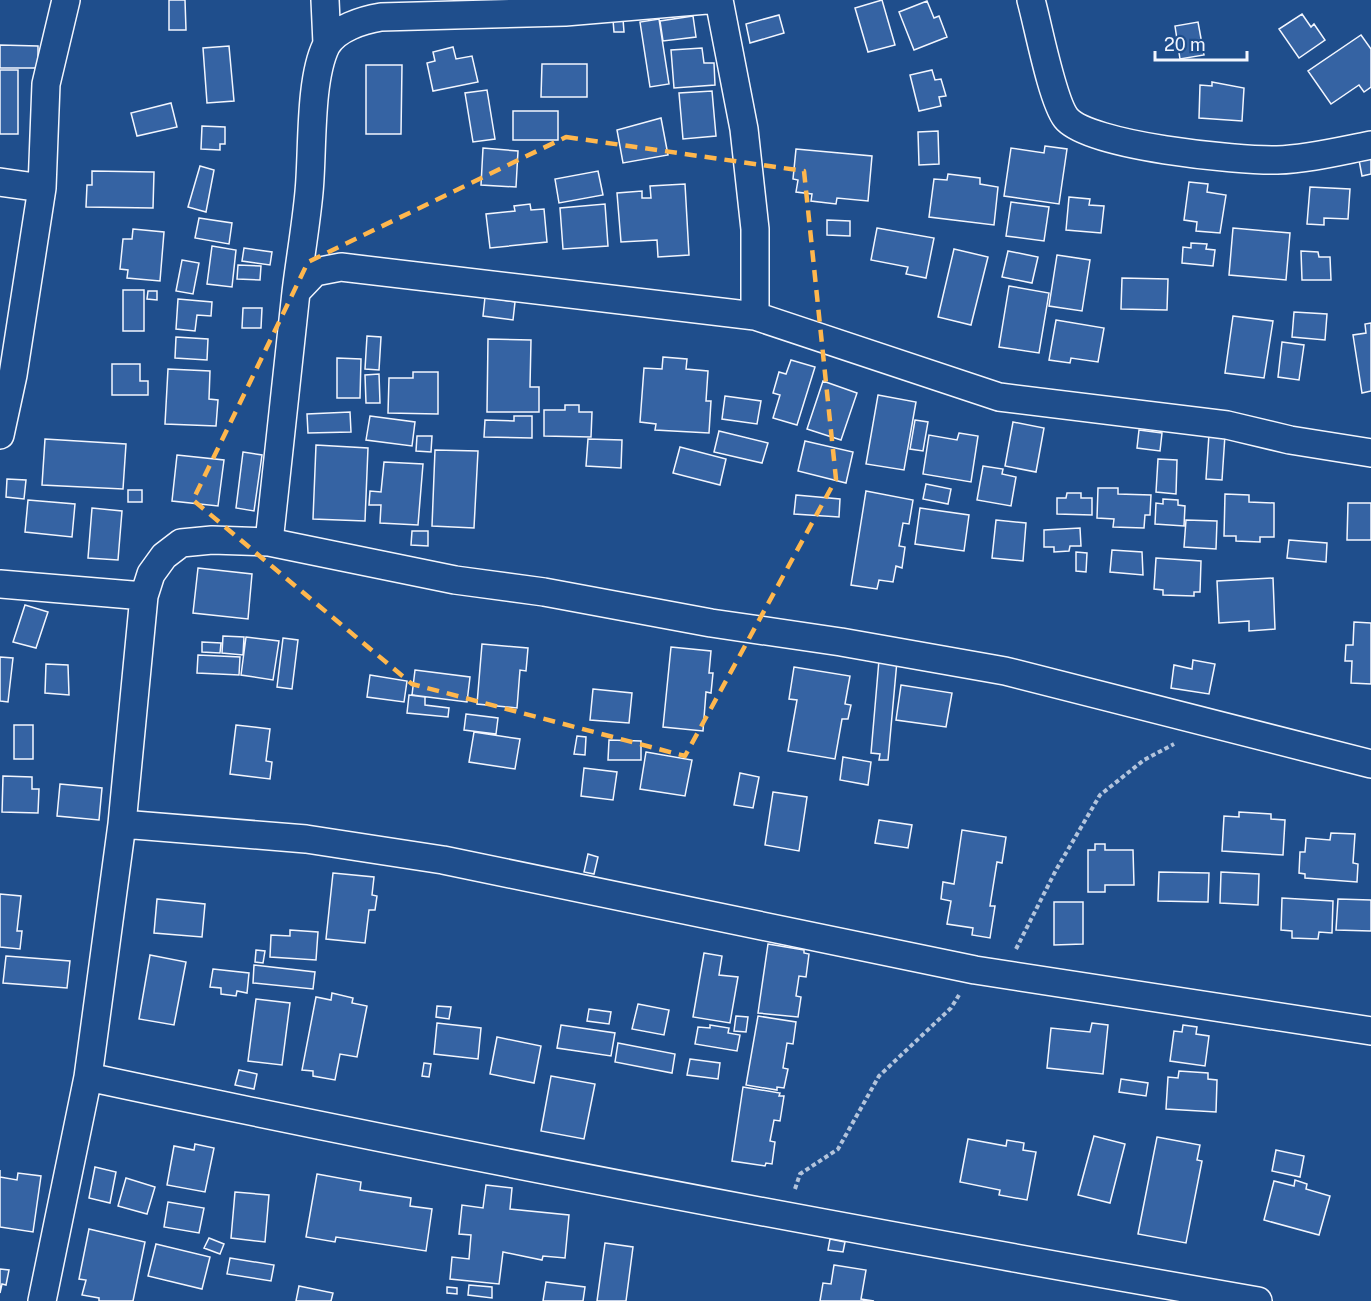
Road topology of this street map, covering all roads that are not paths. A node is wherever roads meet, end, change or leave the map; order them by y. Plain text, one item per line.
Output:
1 (66, 0) edge
2 (325, 0) edge
3 (707, 0) edge
4 (719, 0) edge
5 (1031, 0) edge
6 (327, 44) junction
7 (1371, 145) edge
8 (0, 182) edge
9 (42, 188) junction
10 (296, 292) junction
11 (755, 316) junction
12 (0, 435) edge
13 (1371, 453) edge
14 (269, 542) junction
15 (0, 584) edge
16 (144, 596) junction
17 (1371, 764) edge
18 (122, 824) junction
19 (1371, 1031) edge
20 (88, 1077) junction
21 (42, 1301) edge
22 (1258, 1301) edge

1 - 9 street
2 - 6 street
3 - 6 street
4 - 11 street
5 - 7 street
6 - 10 street
8 - 9 street
9 - 12 street
10 - 11 street
10 - 14 street
11 - 13 street
14 - 16 street
14 - 17 street
15 - 16 street
16 - 18 street
18 - 19 street
18 - 20 street
20 - 21 street
20 - 22 street

